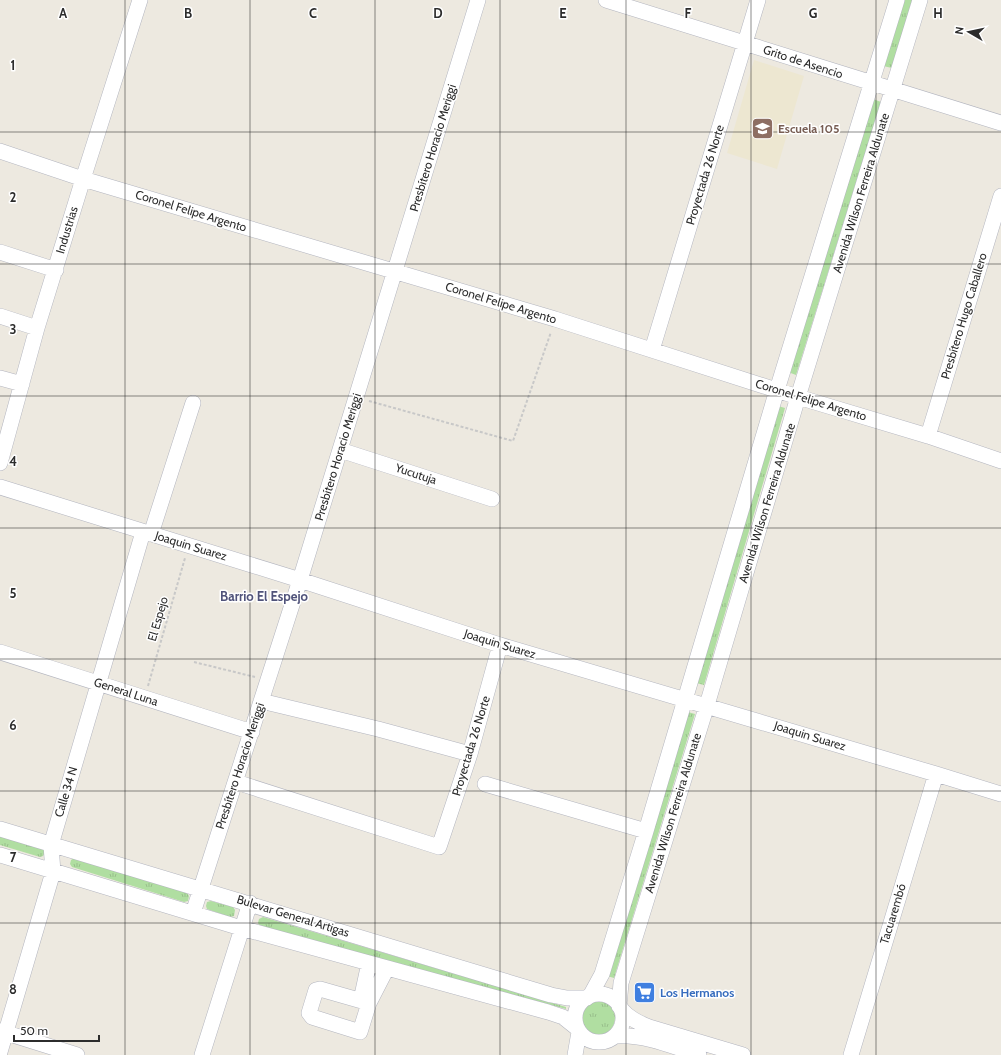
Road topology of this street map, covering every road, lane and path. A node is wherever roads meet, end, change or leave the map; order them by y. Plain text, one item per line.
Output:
1 (140, 0) edge
2 (478, 0) edge
3 (758, 0) edge
4 (897, 0) edge
5 (920, 0) edge
6 (610, 1) edge
7 (744, 43) junction
8 (872, 84) junction
9 (893, 90) junction
10 (1001, 123) edge
11 (0, 152) edge
12 (83, 179) junction
13 (1001, 196) edge
14 (0, 252) edge
15 (56, 270) junction
16 (396, 272) junction
17 (0, 316) edge
18 (556, 319) junction
19 (37, 328) junction
20 (652, 350) junction
21 (0, 378) edge
22 (22, 384) junction
23 (777, 390) junction
24 (798, 397) junction
25 (356, 398) junction
26 (193, 403) dead end
27 (928, 436) junction
28 (340, 450) junction
29 (1001, 461) edge
30 (0, 463) edge
31 (0, 487) edge
32 (492, 499) dead end
33 (147, 533) junction
34 (189, 545) junction
35 (300, 580) junction
36 (500, 645) junction
37 (0, 652) edge
38 (194, 662) dead end
39 (268, 680) junction
40 (98, 683) junction
41 (145, 698) junction
42 (685, 699) junction
43 (261, 701) junction
44 (707, 705) junction
45 (252, 732) junction
46 (470, 754) junction
47 (936, 774) junction
48 (236, 782) junction
49 (485, 784) dead end
50 (1001, 794) edge
51 (0, 829) edge
52 (646, 831) junction
53 (51, 844) junction
54 (0, 855) edge
55 (53, 872) junction
56 (202, 888) junction
57 (250, 903) junction
58 (193, 913) junction
59 (241, 928) junction
60 (369, 963) junction
61 (387, 968) junction
62 (589, 997) junction
63 (620, 1007) junction
64 (579, 1030) junction
65 (3, 1032) edge
66 (611, 1038) junction
67 (0, 1052) edge
68 (78, 1055) edge
69 (202, 1055) edge
70 (575, 1055) edge
71 (600, 1055) edge
72 (699, 1055) edge
73 (743, 1055) edge
74 (851, 1055) edge

1 - 12 street, Industrias
2 - 16 street, Presbítero Horacio Meriggi
3 - 7 street, Proyectada 26 Norte
4 - 8 street, Avenida Wilson Ferreira Aldunate
5 - 9 street, Avenida Wilson Ferreira Aldunate
6 - 7 street, Grito de Asencio
7 - 8 street, Grito de Asencio
7 - 20 street, Proyectada 26 Norte
8 - 9 street, Grito de Asencio
8 - 23 street, Avenida Wilson Ferreira Aldunate
9 - 10 street, Grito de Asencio
9 - 24 street, Avenida Wilson Ferreira Aldunate
11 - 12 street, Coronel Felipe Argento
12 - 15 street, Industrias
12 - 16 street, Coronel Felipe Argento
13 - 27 street, Presbítero Hugo Caballero
14 - 15 street
15 - 19 street, Industrias
16 - 18 street, Coronel Felipe Argento
16 - 25 street, Presbítero Horacio Meriggi
17 - 19 street
18 - 20 street, Coronel Felipe Argento
18 - 25 path
19 - 22 street, Industrias
20 - 23 street, Coronel Felipe Argento
21 - 22 street
22 - 30 street, Industrias
23 - 24 street, Coronel Felipe Argento
23 - 42 street, Avenida Wilson Ferreira Aldunate
24 - 27 street, Coronel Felipe Argento
24 - 44 street, Avenida Wilson Ferreira Aldunate
25 - 28 street, Presbítero Horacio Meriggi
26 - 33 street, Calle 34 N
27 - 29 street, Coronel Felipe Argento
28 - 32 street, Yucutuja
28 - 35 street, Presbítero Horacio Meriggi
31 - 33 street, Joaquin Suarez
33 - 34 street, Joaquin Suarez
33 - 40 street, Calle 34 N
34 - 35 street, Joaquin Suarez
34 - 41 path, El Espejo
35 - 36 street, Joaquin Suarez
35 - 39 street, Presbítero Horacio Meriggi
36 - 42 street, Joaquin Suarez
36 - 46 street, Proyectada 26 Norte
37 - 40 street, General Luna
38 - 39 path
39 - 43 street, Presbítero Horacio Meriggi
40 - 41 street, General Luna
40 - 53 street, Calle 34 N
41 - 45 street, General Luna
42 - 44 street, Joaquin Suarez
42 - 52 street, Avenida Wilson Ferreira Aldunate
43 - 45 street, Presbítero Horacio Meriggi
43 - 46 street
44 - 47 street, Joaquin Suarez
44 - 63 street, Avenida Wilson Ferreira Aldunate
45 - 48 street, Presbítero Horacio Meriggi
46 - 48 street, Proyectada 26 Norte
47 - 50 street, Joaquin Suarez
47 - 74 street, Tacuarembó
48 - 56 street, Presbítero Horacio Meriggi
49 - 52 street
51 - 53 street, Bulevar General Artigas
52 - 62 street, Avenida Wilson Ferreira Aldunate
53 - 55 street, Calle 34 N
53 - 56 street, Bulevar General Artigas
54 - 55 street, Bulevar General Artigas
55 - 58 street, Bulevar General Artigas
55 - 65 street, Calle 34 N
56 - 57 street, Bulevar General Artigas
56 - 58 street, Presbítero Horacio Meriggi
57 - 59 street
57 - 62 street, Bulevar General Artigas
58 - 59 street, Bulevar General Artigas
59 - 60 street, Bulevar General Artigas
59 - 69 street
60 - 61 street, Bulevar General Artigas
60 - 61 street
61 - 64 street, Bulevar General Artigas
62 - 63 street
62 - 64 street
63 - 66 street
63 - 73 street
64 - 66 street
64 - 70 street
65 - 67 street, Calle 34 N
65 - 68 street
66 - 71 street
66 - 72 street

